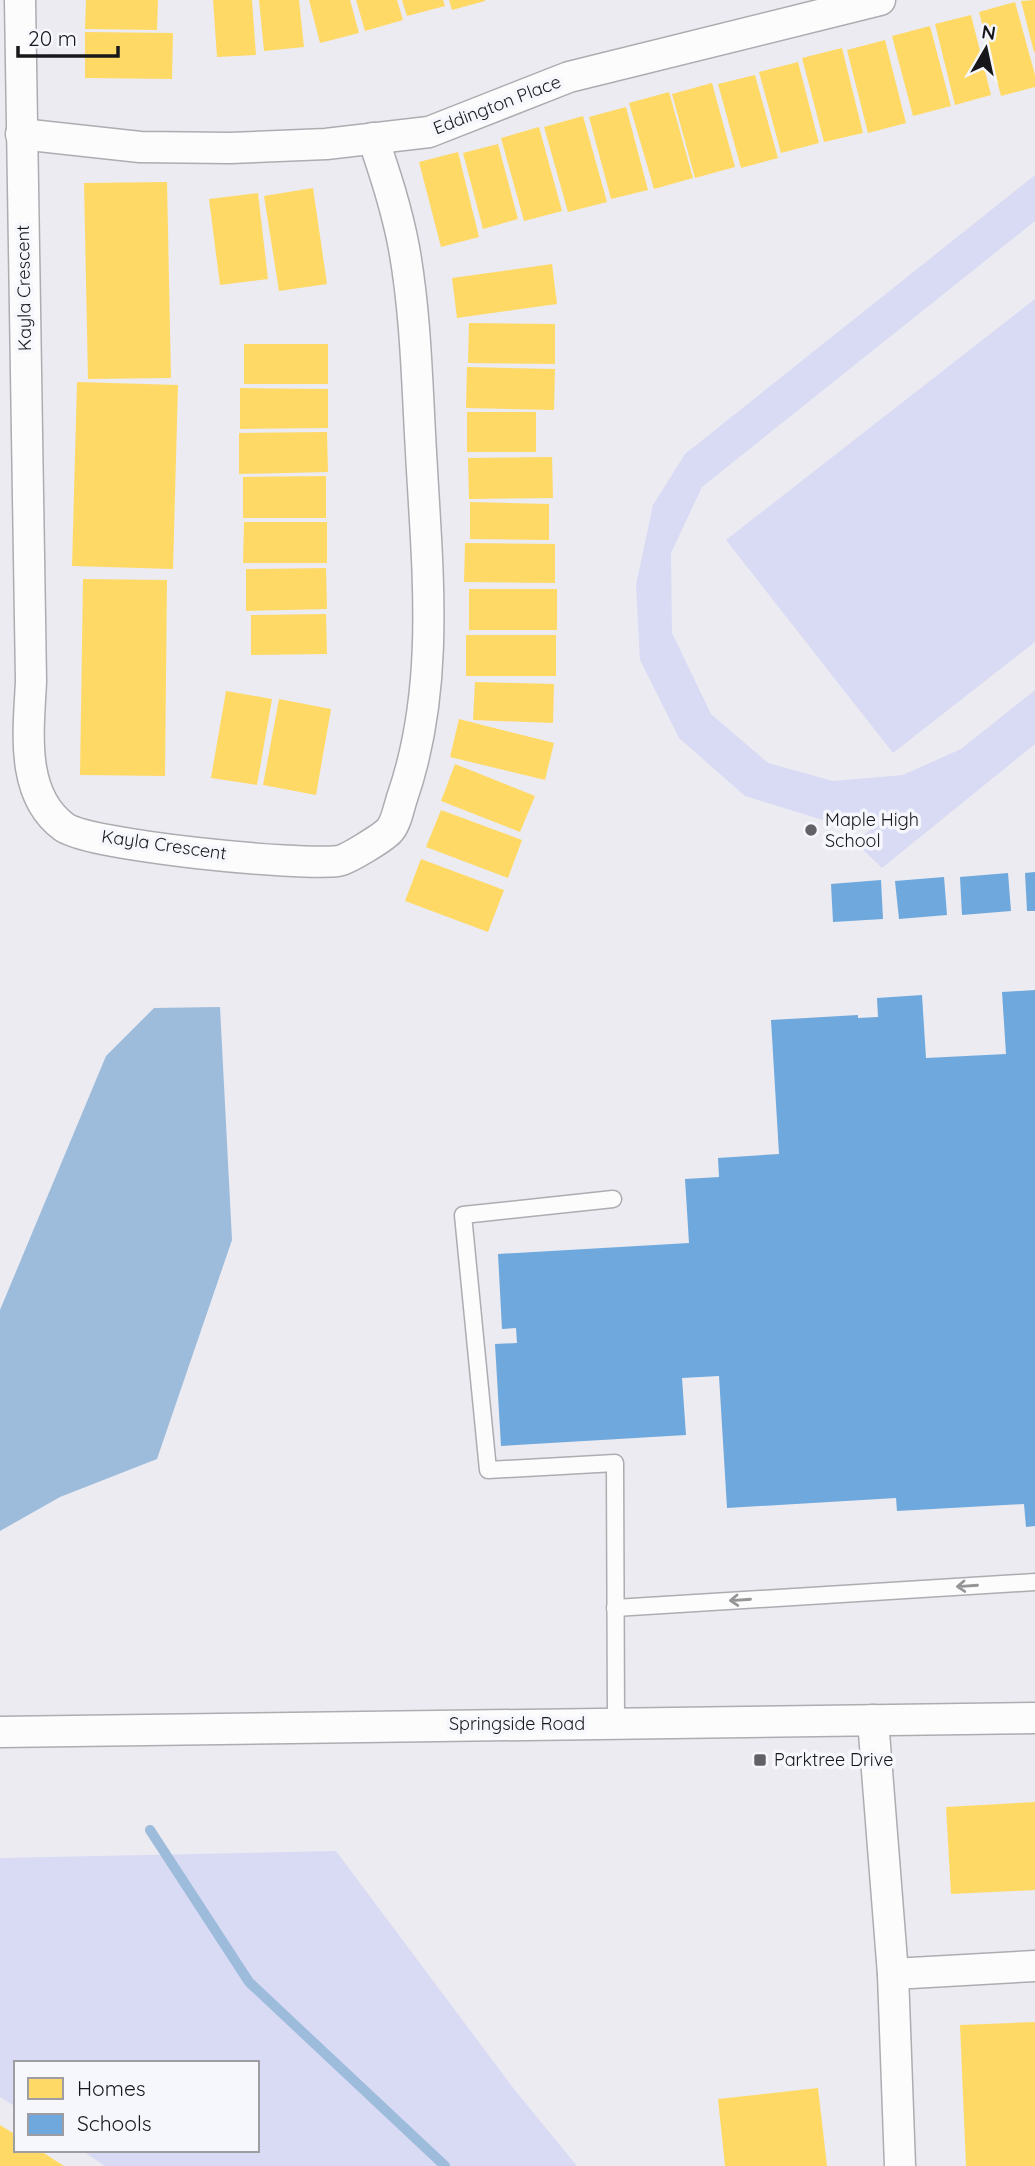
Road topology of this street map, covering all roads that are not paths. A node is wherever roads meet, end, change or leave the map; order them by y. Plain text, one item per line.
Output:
1 (20, 0) edge
2 (880, 0) edge
3 (21, 134) junction
4 (373, 138) junction
5 (613, 1199) dead end
6 (1035, 1582) edge
7 (615, 1608) junction
8 (1035, 1718) edge
9 (873, 1720) junction
10 (616, 1723) junction
11 (0, 1732) edge
12 (1035, 1966) edge
13 (893, 1975) junction
14 (900, 2166) edge

1 - 3 street, Kayla Crescent
2 - 4 street, Eddington Place
3 - 4 street, Eddington Place
3 - 4 street, Kayla Crescent
5 - 7 lane
6 -> 7 lane
7 - 10 lane
8 - 9 street, Springside Road
9 - 10 street, Springside Road
9 - 13 street
10 - 11 street, Springside Road
12 - 13 street
13 - 14 street

